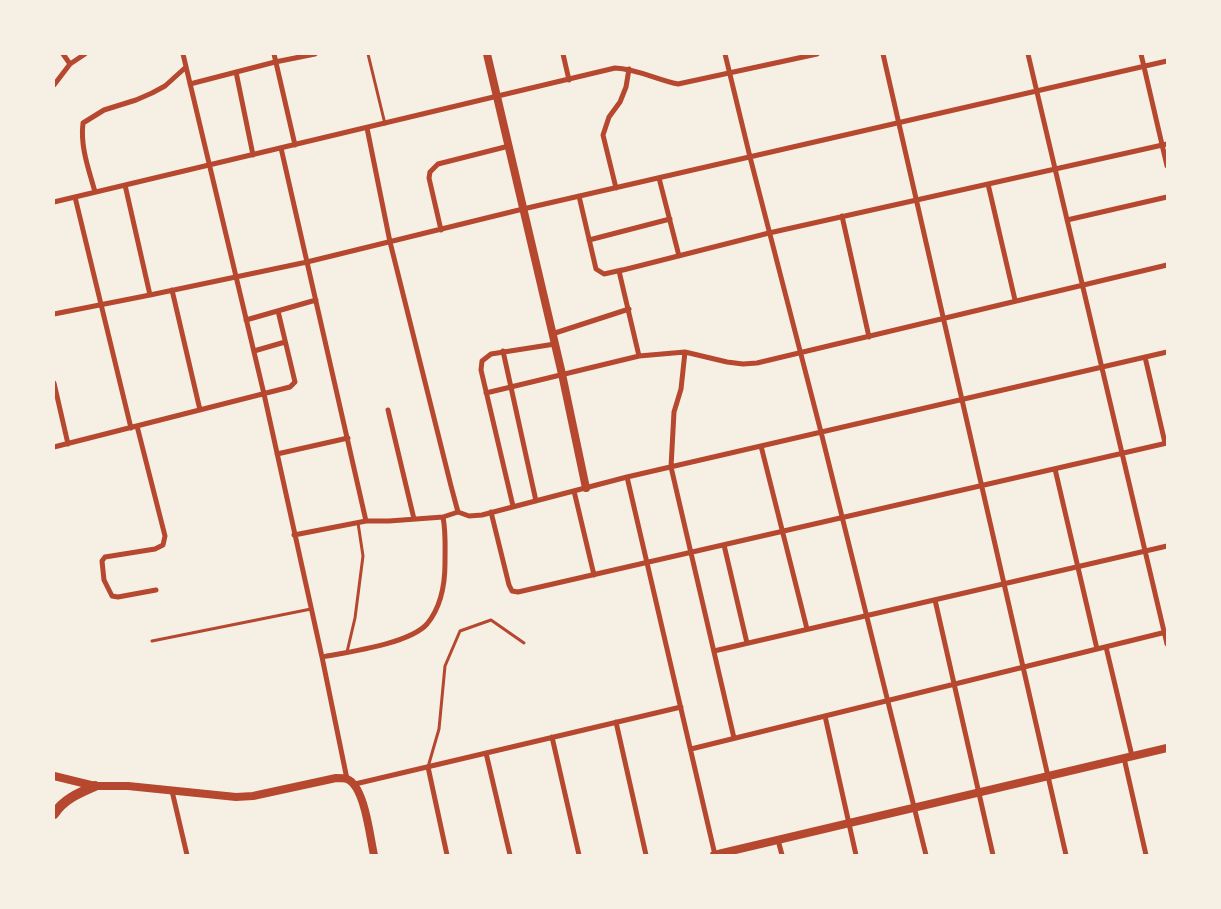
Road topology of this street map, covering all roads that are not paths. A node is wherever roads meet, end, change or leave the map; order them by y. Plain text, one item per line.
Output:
1 (62, 54) edge
2 (85, 54) edge
3 (183, 54) edge
4 (274, 54) edge
5 (315, 54) edge
6 (368, 54) edge
7 (487, 54) edge
8 (563, 54) edge
9 (725, 54) edge
10 (817, 54) edge
11 (883, 54) edge
12 (1028, 54) edge
13 (1141, 54) edge
14 (1167, 61) edge
15 (275, 62) junction
16 (70, 64) junction
17 (186, 67) junction
18 (1144, 67) junction
19 (629, 69) junction
20 (236, 72) junction
21 (730, 73) junction
22 (569, 80) junction
23 (54, 84) edge
24 (190, 84) junction
25 (1037, 91) junction
26 (497, 97) junction
27 (898, 123) junction
28 (385, 124) junction
29 (367, 128) junction
30 (1165, 144) edge
31 (295, 145) junction
32 (509, 146) junction
33 (281, 148) junction
34 (253, 155) junction
35 (750, 157) junction
36 (209, 164) junction
37 (1167, 166) edge
38 (1055, 168) junction
39 (659, 178) junction
40 (988, 184) junction
41 (125, 185) junction
42 (616, 188) junction
43 (95, 192) junction
44 (579, 196) junction
45 (75, 197) junction
46 (1167, 197) edge
47 (916, 200) junction
48 (54, 202) edge
49 (523, 209) junction
50 (842, 216) junction
51 (670, 219) junction
52 (1067, 220) junction
53 (440, 230) junction
54 (769, 233) junction
55 (589, 240) junction
56 (390, 242) junction
57 (679, 256) junction
58 (307, 262) junction
59 (1167, 265) edge
60 (625, 270) junction
61 (236, 277) junction
62 (1082, 284) junction
63 (172, 290) junction
64 (150, 295) junction
65 (316, 300) junction
66 (1015, 300) junction
67 (101, 305) junction
68 (629, 309) junction
69 (278, 311) junction
70 (54, 314) edge
71 (943, 318) junction
72 (246, 320) junction
73 (552, 334) junction
74 (869, 336) junction
75 (285, 342) junction
76 (555, 344) junction
77 (254, 351) junction
78 (503, 351) junction
79 (685, 352) junction
80 (800, 352) junction
81 (1167, 352) edge
82 (639, 356) junction
83 (1145, 357) junction
84 (1102, 367) junction
85 (562, 374) junction
86 (54, 383) edge
87 (510, 387) junction
88 (486, 393) junction
89 (264, 394) junction
90 (961, 400) junction
91 (200, 410) junction
92 (388, 410) dead end
93 (134, 427) junction
94 (821, 432) junction
95 (348, 438) junction
96 (1166, 443) edge
97 (68, 444) junction
98 (760, 446) junction
99 (54, 447) edge
100 (1122, 453) junction
101 (276, 454) junction
102 (671, 467) junction
103 (1055, 469) junction
104 (627, 477) junction
105 (981, 486) junction
106 (586, 488) junction
107 (574, 491) junction
108 (536, 501) junction
109 (513, 506) junction
110 (458, 512) junction
111 (491, 512) junction
112 (443, 517) junction
113 (842, 518) junction
114 (414, 519) junction
115 (366, 521) junction
116 (358, 523) junction
117 (782, 532) junction
118 (294, 535) junction
119 (724, 546) junction
120 (1167, 546) edge
121 (1145, 551) junction
122 (691, 553) junction
123 (647, 563) junction
124 (1078, 567) junction
125 (594, 575) junction
126 (1004, 584) junction
127 (156, 590) dead end
128 (935, 600) junction
129 (311, 609) junction
130 (867, 616) junction
131 (807, 629) junction
132 (1166, 632) edge
133 (152, 641) dead end
134 (524, 643) dead end
135 (747, 643) junction
136 (1167, 644) edge
137 (1106, 647) junction
138 (1097, 649) junction
139 (714, 651) junction
140 (347, 652) junction
141 (322, 657) junction
142 (1023, 667) junction
143 (953, 684) junction
144 (888, 700) junction
145 (681, 707) junction
146 (825, 716) junction
147 (616, 722) junction
148 (552, 737) junction
149 (734, 738) junction
150 (1167, 748) edge
151 (691, 749) junction
152 (486, 753) junction
153 (1128, 757) junction
154 (428, 767) junction
155 (54, 776) edge
156 (1048, 776) junction
157 (347, 779) junction
158 (355, 784) junction
159 (95, 786) junction
160 (172, 791) junction
161 (979, 793) junction
162 (915, 808) junction
163 (54, 814) edge
164 (849, 823) junction
165 (778, 840) junction
166 (187, 855) edge
167 (374, 855) edge
168 (447, 855) edge
169 (510, 855) edge
170 (579, 855) edge
171 (646, 855) edge
172 (715, 855) edge
173 (782, 855) edge
174 (856, 855) edge
175 (926, 855) edge
176 (993, 855) edge
177 (1066, 855) edge
178 (1146, 855) edge

1 - 16 street
2 - 16 street
3 - 17 street
4 - 15 street
5 - 15 street
6 - 28 lane
7 - 26 street
8 - 22 street
9 - 21 street
10 - 21 street
11 - 27 street
12 - 25 street
13 - 18 street
14 - 18 street
15 - 20 street
15 - 31 street
16 - 23 street
17 - 24 street
17 - 43 street
18 - 25 street
18 - 30 street
19 - 21 street
19 - 22 street
19 - 42 street
20 - 24 street
20 - 34 street
21 - 35 street
22 - 26 street
24 - 36 street
25 - 27 street
25 - 38 street
26 - 28 street
26 - 32 street
27 - 35 street
27 - 47 street
28 - 29 street
29 - 31 street
29 - 56 street
30 - 37 street
30 - 38 street
31 - 33 street
32 - 49 street
32 - 53 street
33 - 34 street
33 - 58 street
34 - 36 street
35 - 39 street
35 - 54 street
36 - 41 street
36 - 61 street
38 - 40 street
38 - 52 street
39 - 42 street
39 - 51 street
40 - 47 street
40 - 66 street
41 - 43 street
41 - 64 street
42 - 44 street
43 - 45 street
44 - 49 street
44 - 55 street
45 - 48 street
45 - 67 street
46 - 52 street
47 - 50 street
47 - 71 street
49 - 53 street
49 - 73 street
50 - 54 street
50 - 74 street
51 - 55 street
51 - 57 street
52 - 62 street
53 - 56 street
54 - 57 street
54 - 80 street
55 - 60 street
56 - 58 street
56 - 110 street
57 - 60 street
58 - 61 street
58 - 65 street
59 - 62 street
60 - 68 street
61 - 63 street
61 - 72 street
62 - 66 street
62 - 84 street
63 - 64 street
63 - 91 street
64 - 67 street
65 - 69 street
65 - 95 street
66 - 71 street
67 - 70 street
67 - 93 street
68 - 73 street
68 - 82 street
69 - 72 street
69 - 75 street
71 - 74 street
71 - 90 street
72 - 77 street
73 - 76 street
74 - 80 street
75 - 77 street
75 - 89 street
76 - 78 street
76 - 85 street
77 - 89 street
78 - 87 street
78 - 88 street
79 - 80 street
79 - 82 street
79 - 102 street
80 - 94 street
81 - 83 street
82 - 85 street
83 - 84 street
83 - 96 street
84 - 90 street
84 - 100 street
85 - 87 street
85 - 106 street
86 - 97 street
87 - 88 street
87 - 108 street
88 - 109 street
89 - 91 street
89 - 101 street
90 - 94 street
90 - 105 street
91 - 93 street
92 - 114 street
93 - 97 street
93 - 127 street
94 - 98 street
94 - 113 street
95 - 101 street
95 - 115 street
96 - 100 street
97 - 99 street
98 - 102 street
98 - 117 street
100 - 103 street
100 - 121 street
101 - 118 street
102 - 104 street
102 - 122 street
103 - 105 street
103 - 124 street
104 - 106 street
104 - 123 street
105 - 113 street
105 - 126 street
106 - 107 street
107 - 108 street
107 - 125 street
108 - 109 street
109 - 111 street
110 - 111 street
110 - 112 street
111 - 125 street
112 - 114 street
112 - 140 street
113 - 117 street
113 - 130 street
114 - 115 street
115 - 116 street
116 - 118 street
116 - 140 lane
117 - 119 street
117 - 131 street
118 - 129 street
119 - 122 street
119 - 135 street
120 - 121 street
121 - 124 street
121 - 132 street
122 - 123 street
122 - 139 street
123 - 125 street
123 - 145 street
124 - 126 street
124 - 138 street
126 - 128 street
126 - 142 street
128 - 130 street
128 - 143 street
129 - 133 lane
129 - 141 street
130 - 131 street
130 - 144 street
131 - 135 street
132 - 136 street
132 - 137 street
134 - 154 lane
135 - 139 street
137 - 138 street
137 - 153 street
138 - 142 street
139 - 149 street
140 - 141 street
141 - 157 street
142 - 143 street
142 - 156 street
143 - 144 street
143 - 161 street
144 - 146 street
144 - 162 street
145 - 147 street
145 - 151 street
146 - 149 street
146 - 164 street
147 - 148 street
147 - 171 street
148 - 152 street
148 - 170 street
149 - 151 street
150 - 153 street
151 - 172 street
152 - 154 street
152 - 169 street
153 - 156 street
153 - 178 street
154 - 158 street
154 - 168 street
155 - 159 street
156 - 161 street
156 - 177 street
157 - 158 street
157 - 160 street
158 - 167 street
159 - 160 street
159 - 163 highway
160 - 166 street
161 - 162 street
161 - 176 street
162 - 164 street
162 - 175 street
164 - 165 street
164 - 174 street
165 - 172 street
165 - 173 street

